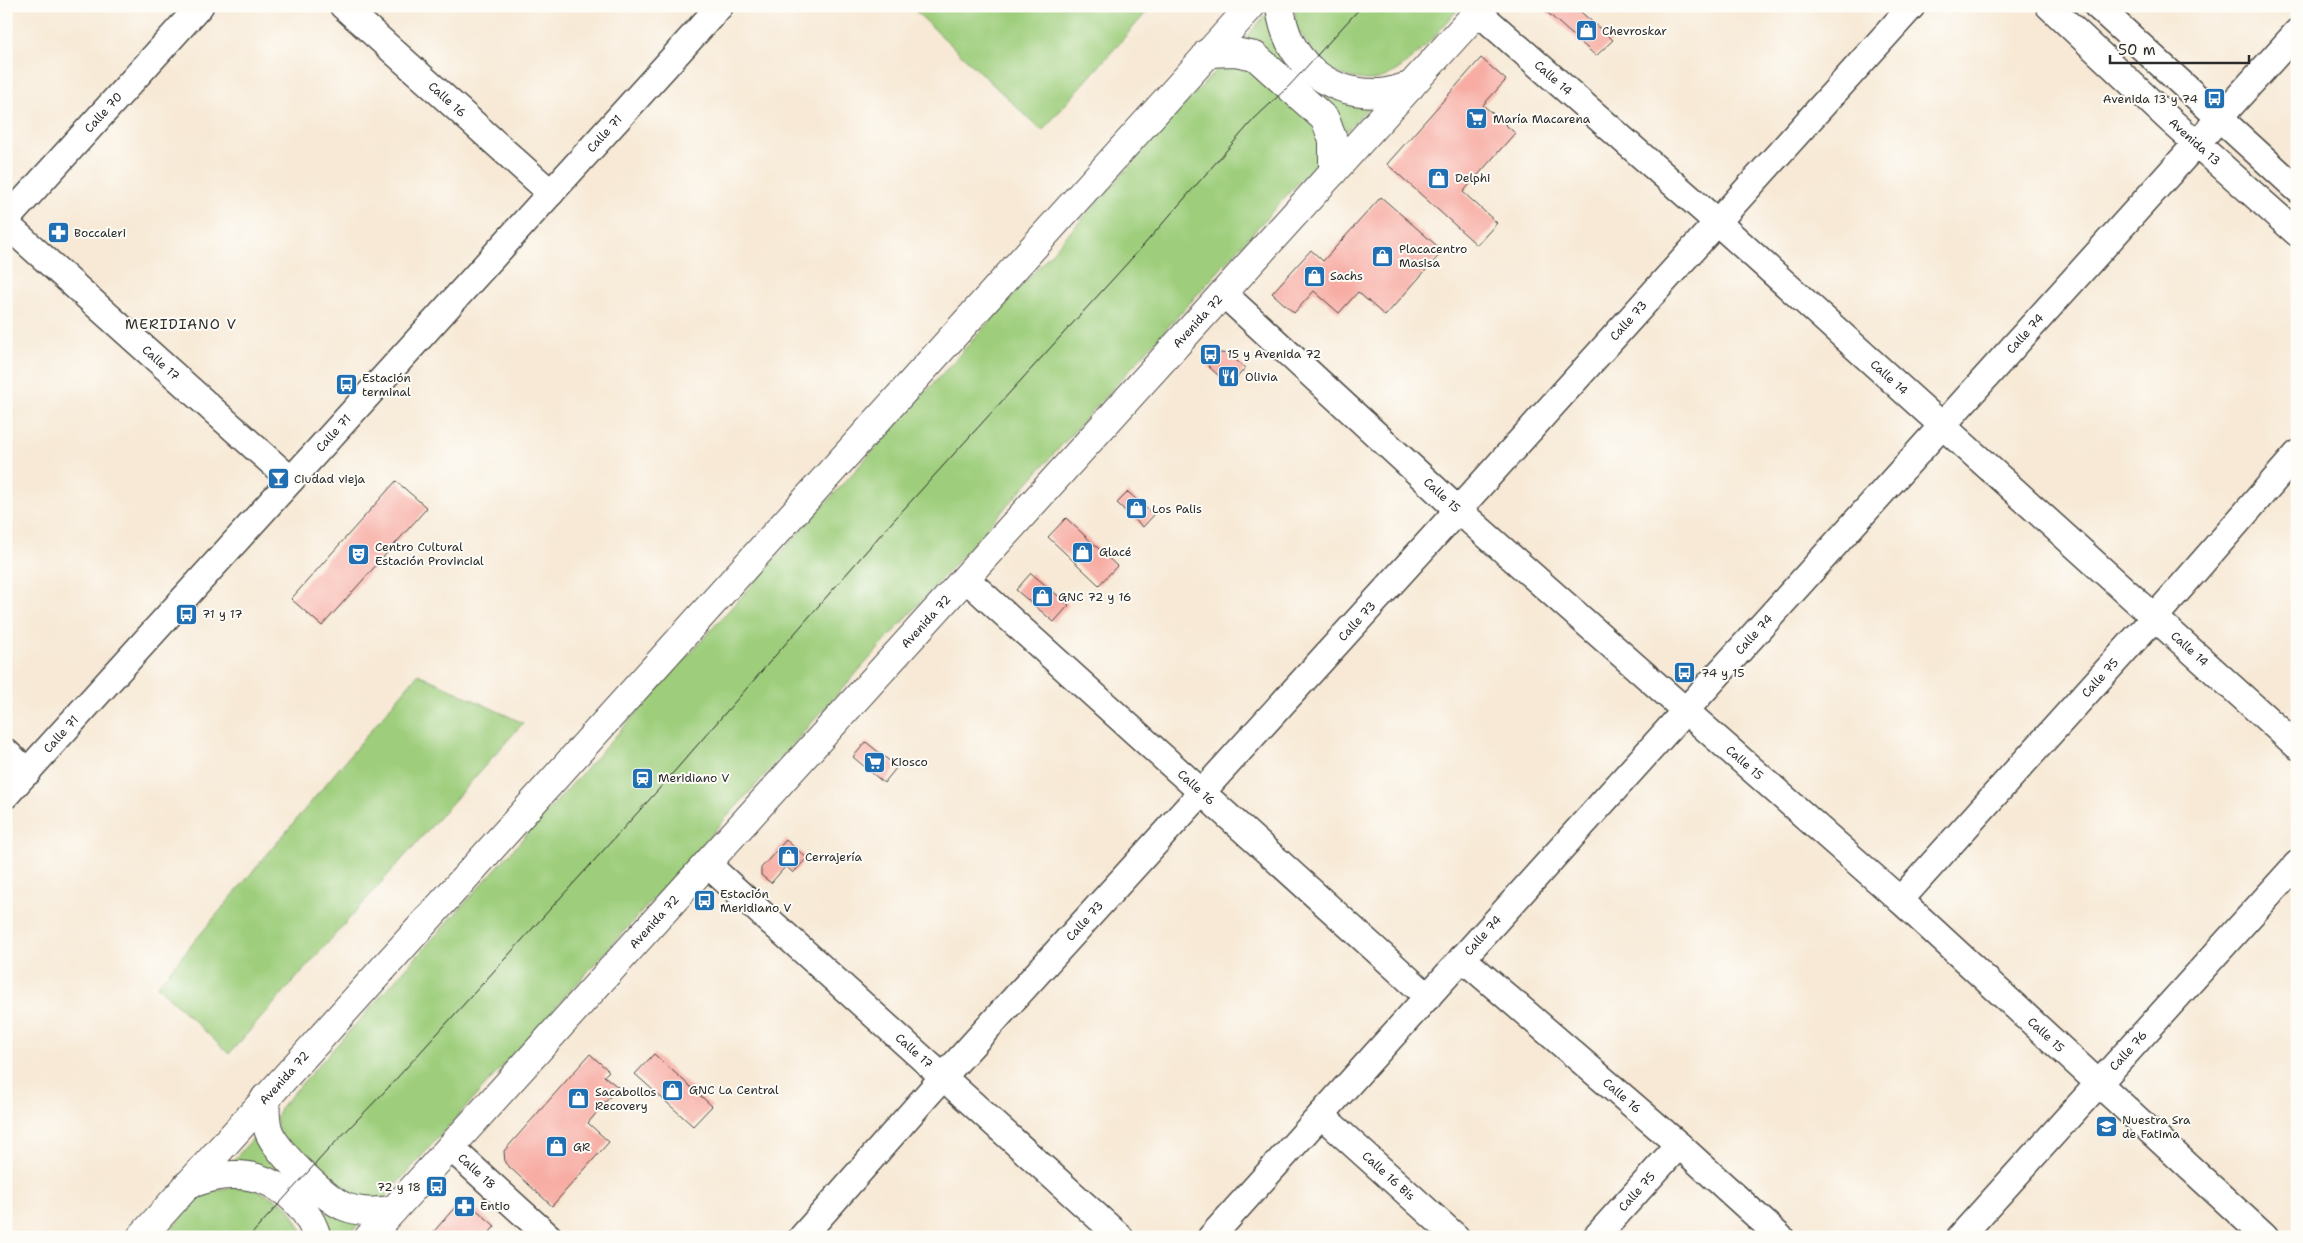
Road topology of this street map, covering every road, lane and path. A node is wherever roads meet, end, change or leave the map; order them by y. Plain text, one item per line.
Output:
1 (200, 6) edge
2 (343, 6) edge
3 (720, 6) edge
4 (1251, 6) edge
5 (1280, 6) edge
6 (1912, 6) edge
7 (2050, 6) edge
8 (2097, 6) edge
9 (1480, 9) edge
10 (2297, 32) edge
11 (1207, 53) junction
12 (1411, 86) junction
13 (2221, 117) junction
14 (2196, 144) junction
15 (1333, 172) junction
16 (2297, 188) edge
17 (551, 194) junction
18 (6, 220) edge
19 (1717, 222) junction
20 (6, 224) edge
21 (2297, 233) edge
22 (1223, 294) junction
23 (1942, 426) junction
24 (2297, 454) edge
25 (291, 480) junction
26 (1458, 510) junction
27 (965, 578) junction
28 (2154, 618) junction
29 (1685, 712) junction
30 (2297, 746) edge
31 (6, 752) edge
32 (28, 772) junction
33 (1201, 791) junction
34 (6, 795) edge
35 (706, 864) junction
36 (2297, 864) edge
37 (1900, 900) junction
38 (1462, 958) junction
39 (1428, 997) junction
40 (944, 1076) junction
41 (2099, 1084) junction
42 (265, 1098) junction
43 (1321, 1115) junction
44 (1678, 1145) junction
45 (450, 1148) junction
46 (187, 1185) junction
47 (393, 1210) junction
48 (141, 1237) edge
49 (317, 1237) edge
50 (369, 1237) edge
51 (549, 1237) edge
52 (802, 1237) edge
53 (1120, 1237) edge
54 (1211, 1237) edge
55 (1456, 1237) edge
56 (1596, 1237) edge
57 (1780, 1237) edge
58 (1960, 1237) edge
59 (2265, 1237) edge

1 - 18 street, Calle 70
2 - 17 street, Calle 16
3 - 17 street, Calle 71
4 - 11 highway, Avenida 72
5 - 12 highway
6 - 19 street, Calle 73
7 - 14 street, Avenida 13
8 - 13 street
9 - 12 highway, Avenida 72
9 - 19 street, Calle 14
10 - 13 street, Calle 74
11 - 15 highway
11 - 42 highway, Avenida 72
12 - 15 highway, Avenida 72
13 - 14 street, Calle 74
13 - 16 street
14 - 21 street, Avenida 13
14 - 23 street, Calle 74
15 - 22 highway, Avenida 72
17 - 25 street, Calle 71
19 - 23 street, Calle 14
19 - 26 street, Calle 73
20 - 25 street, Calle 17
22 - 26 street, Calle 15
22 - 27 highway, Avenida 72
23 - 28 street, Calle 14
23 - 29 street, Calle 74
24 - 28 street, Calle 75
25 - 32 street, Calle 71
26 - 29 street, Calle 15
26 - 33 street, Calle 73
27 - 33 street, Calle 16
27 - 35 highway, Avenida 72
28 - 30 street, Calle 14
28 - 37 street, Calle 75
29 - 37 street, Calle 15
29 - 38 street, Calle 74
31 - 32 street
32 - 34 street, Calle 71
33 - 39 street, Calle 16
33 - 40 street, Calle 73
35 - 40 street, Calle 17
35 - 45 highway, Avenida 72
36 - 41 street, Calle 76
37 - 41 street, Calle 15
38 - 39 street, Calle 74
38 - 44 street, Calle 16
39 - 43 street, Calle 74
40 - 52 street, Calle 73
40 - 53 street, Calle 17
41 - 58 street, Calle 76
41 - 59 street, Calle 15
42 - 46 highway, Avenida 72
42 - 47 highway
43 - 54 street, Calle 74
43 - 55 street, Calle 16 Bis
44 - 56 street, Calle 75
44 - 57 street, Calle 16
45 - 47 highway, Avenida 72
45 - 51 street, Calle 18
46 - 48 highway, Avenida 72
46 - 49 highway
47 - 50 highway, Avenida 72

